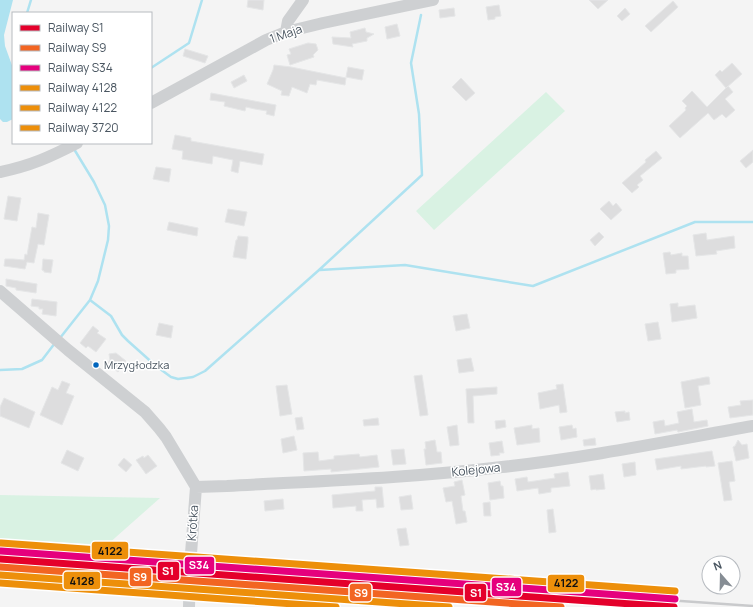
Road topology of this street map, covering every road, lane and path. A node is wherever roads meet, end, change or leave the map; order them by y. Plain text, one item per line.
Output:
1 (303, 0) edge
2 (433, 0) edge
3 (286, 32) junction
4 (152, 102) edge
5 (75, 144) edge
6 (0, 172) edge
7 (0, 291) edge
8 (753, 426) edge
9 (196, 486) junction
10 (189, 607) edge

1 - 3 street
2 - 3 street, 1 Maja
3 - 4 street, 1 Maja
5 - 6 street
7 - 9 street
8 - 9 street, Kolejowa
9 - 10 street, Krótka

